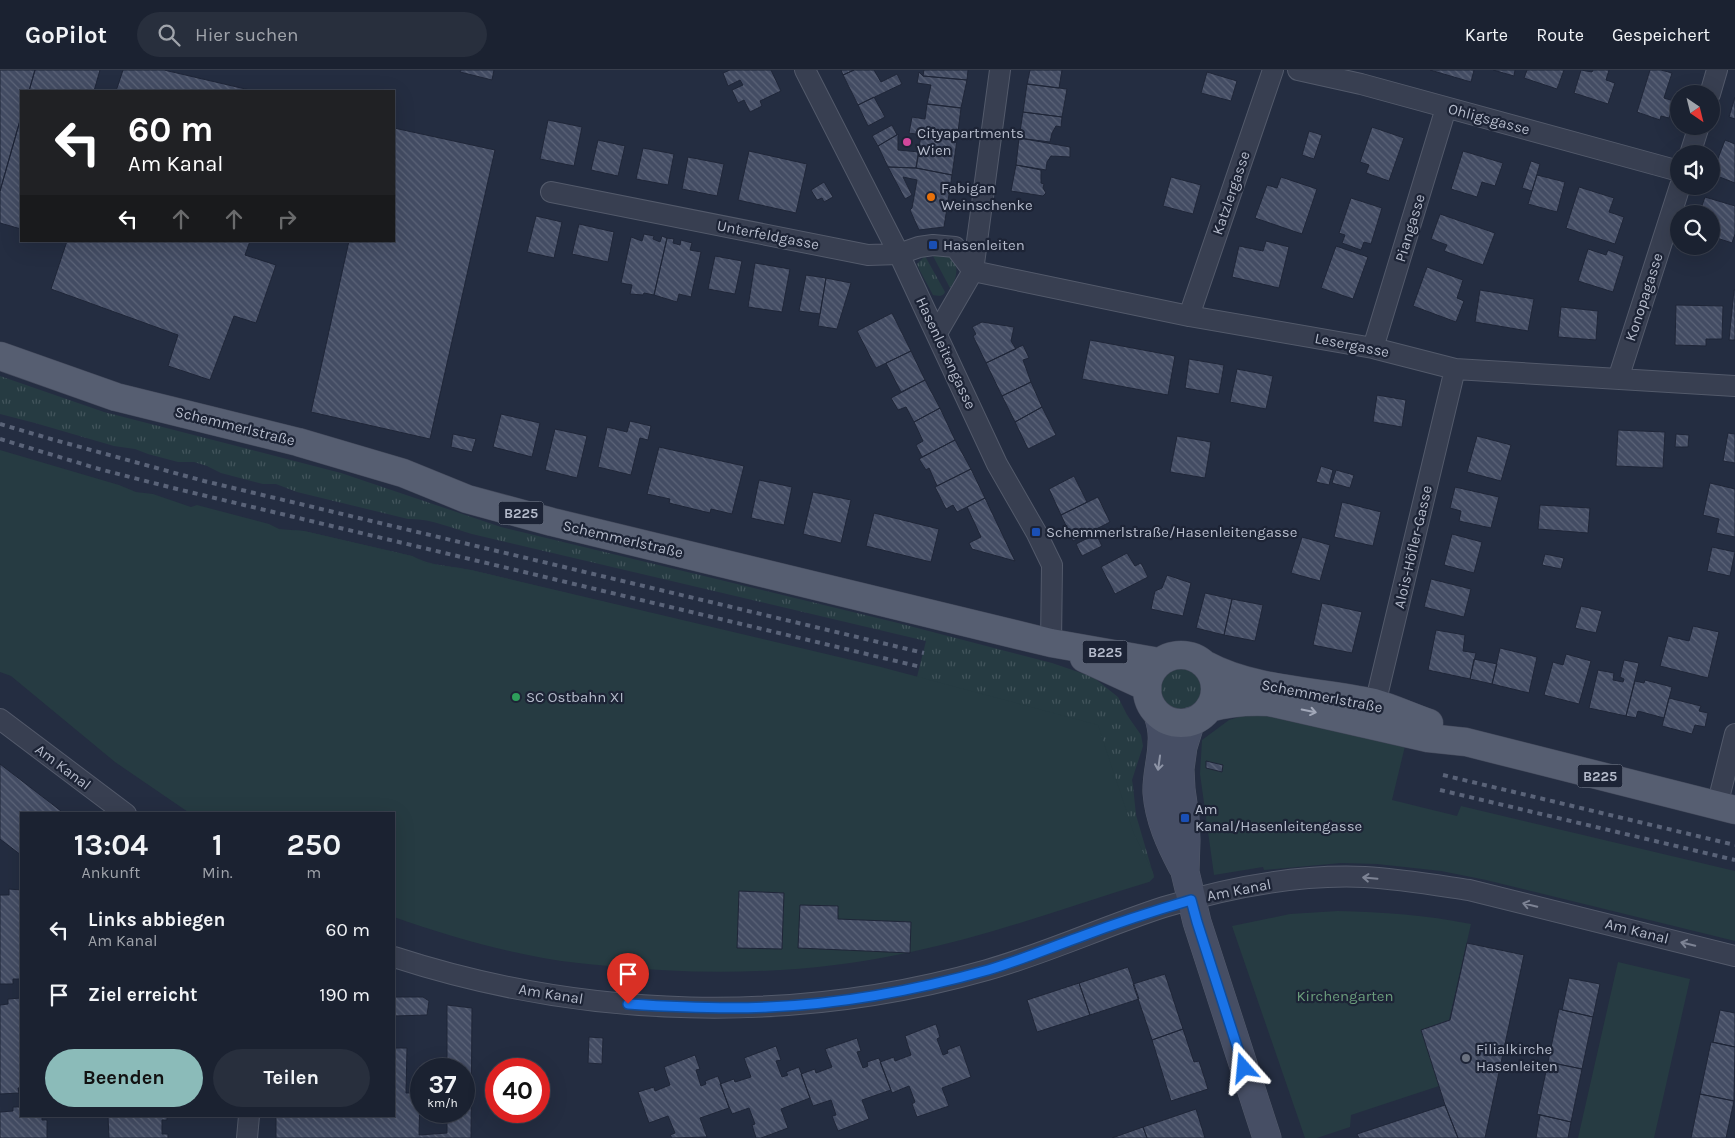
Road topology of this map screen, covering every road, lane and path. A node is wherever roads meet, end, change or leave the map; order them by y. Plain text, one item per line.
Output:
1 (805, 70) edge
2 (1000, 70) edge
3 (1273, 70) edge
4 (1298, 70) edge
5 (1717, 70) edge
6 (1363, 77) edge
7 (1713, 85) edge
8 (1446, 108) junction
9 (1670, 169) edge
10 (551, 192) dead end
11 (1677, 195) edge
12 (899, 254) junction
13 (973, 271) junction
14 (1189, 316) junction
15 (937, 333) junction
16 (1373, 348) junction
17 (0, 356) edge
18 (1455, 368) junction
19 (1618, 379) junction
20 (1735, 386) edge
21 (1051, 643) junction
22 (1159, 662) junction
23 (1206, 665) junction
24 (1146, 687) junction
25 (1373, 714) junction
26 (1158, 715) junction
27 (1200, 715) junction
28 (0, 719) edge
29 (1735, 734) edge
30 (1726, 808) edge
31 (123, 812) edge
32 (1186, 872) junction
33 (1191, 900) junction
34 (1735, 956) edge
35 (395, 957) edge
36 (249, 1117) edge
37 (247, 1138) edge
38 (1267, 1138) edge

1 - 12 street, Hasenleitengasse
2 - 13 street
3 - 14 street, Katzlergasse
4 - 6 street, Ohligsgasse
5 - 7 street
6 - 8 street, Ohligsgasse
8 - 9 street, Ohligsgasse
8 - 16 street, Piangasse
10 - 12 street, Unterfeldgasse
11 - 19 street, Konopagasse
12 - 13 street, Unterfeldgasse
12 - 15 street, Hasenleitengasse
13 - 14 street, Lesergasse
13 - 15 street
14 - 16 street, Lesergasse
15 - 21 street, Hasenleitengasse
16 - 18 street, Lesergasse
17 - 21 main road, Schemmerlstraße / B225
18 - 19 street, Lesergasse
18 - 25 street, Alois-Höfler-Gasse
19 - 20 street, Lesergasse
21 - 22 main road, Schemmerlstraße / B225
21 - 24 main road, Schemmerlstraße / B225
22 - 23 main road, B225
22 - 24 main road
23 - 25 main road, Schemmerlstraße / B225
23 - 27 main road
24 - 26 main road
27 -> 25 main road, Schemmerlstraße / B225
25 - 30 main road, Schemmerlstraße / B225
26 - 27 main road, B225
26 -> 32 street
27 - 32 street
28 - 31 street, Am Kanal
29 - 30 street
32 - 33 street
34 -> 33 street, Am Kanal
33 - 35 street, Am Kanal
33 - 38 street
36 - 37 street

